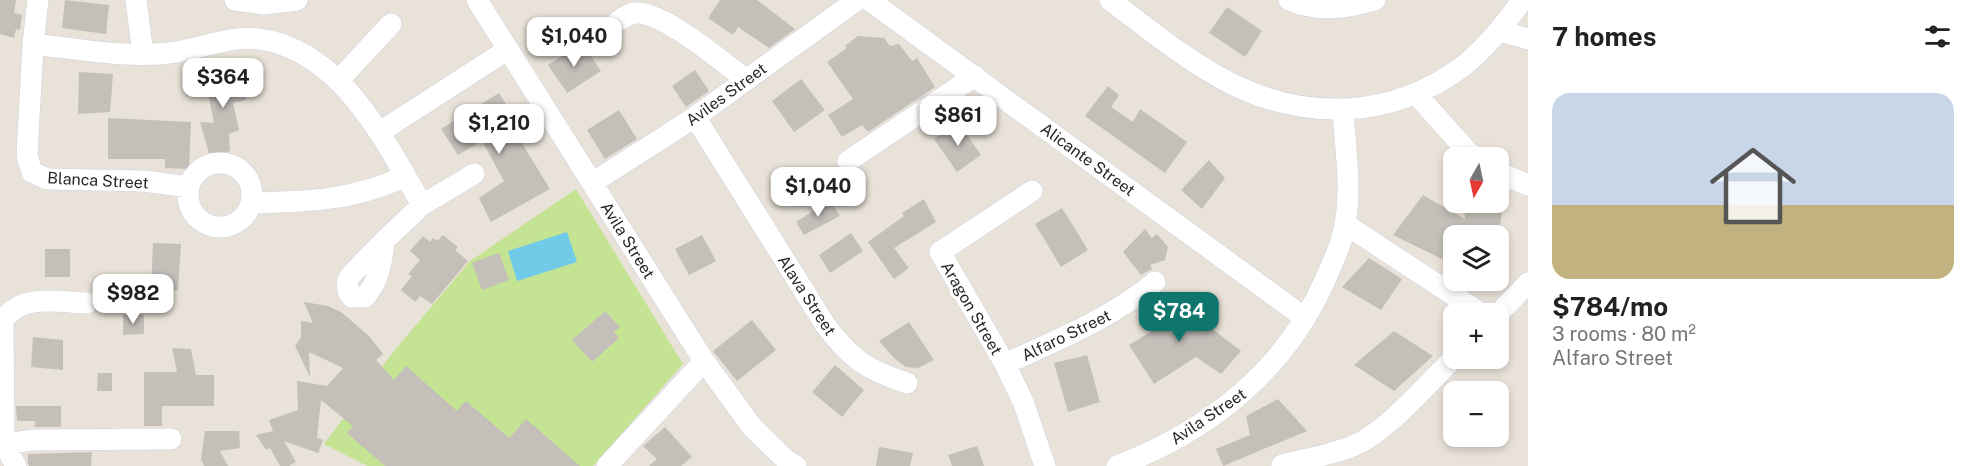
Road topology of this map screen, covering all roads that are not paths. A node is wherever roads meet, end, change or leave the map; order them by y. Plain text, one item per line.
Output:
1 (38, 0) edge
2 (136, 0) edge
3 (235, 0) edge
4 (297, 0) edge
5 (477, 0) edge
6 (857, 0) edge
7 (869, 0) edge
8 (1110, 0) edge
9 (1289, 0) edge
10 (1375, 0) edge
11 (1523, 0) edge
12 (618, 21) dead end
13 (391, 24) dead end
14 (1500, 31) junction
15 (1528, 39) edge
16 (33, 44) junction
17 (507, 50) junction
18 (143, 54) junction
19 (975, 76) junction
20 (746, 79) junction
21 (338, 81) junction
22 (1416, 94) junction
23 (1343, 110) junction
24 (695, 117) junction
25 (380, 132) junction
26 (1464, 147) edge
27 (848, 161) dead end
28 (474, 174) dead end
29 (405, 176) junction
30 (1509, 176) edge
31 (592, 183) junction
32 (1528, 184) edge
33 (189, 187) junction
34 (1032, 191) dead end
35 (252, 203) junction
36 (422, 205) junction
37 (1345, 224) junction
38 (384, 241) dead end
39 (1155, 282) dead end
40 (1528, 283) edge
41 (87, 303) dead end
42 (1465, 303) edge
43 (1509, 303) edge
44 (1305, 318) junction
45 (704, 361) junction
46 (1005, 364) junction
47 (1443, 369) edge
48 (907, 384) dead end
49 (171, 439) dead end
50 (2, 445) edge
51 (1282, 465) edge
52 (16, 466) edge
53 (607, 466) edge
54 (796, 466) edge
55 (1045, 466) edge
56 (1117, 466) edge

1 - 16 street, Blanca Street
2 - 18 street
3 - 4 street
5 - 17 street, Avila Street
6 - 20 street, Aviles Street
7 - 19 street, Alicante Street
8 - 23 street
9 - 10 street
11 - 14 street
12 - 20 street
13 - 21 street
14 - 15 street
14 - 22 street
16 - 18 street
16 - 33 street, Blanca Street
17 - 25 street
17 - 31 street, Avila Street
18 - 21 street
19 - 27 street
19 - 44 street, Alicante Street
20 - 24 street, Aviles Street
21 - 25 street
22 - 23 street
22 - 26 street
23 - 37 street, Avila Street
24 - 31 street, Aviles Street
24 - 48 street, Alava Street
25 - 29 street
28 - 36 street
29 - 35 street
29 - 36 street
30 - 32 street
31 - 45 street, Avila Street
33 - 35 street
33 - 35 street
34 - 46 street, Aragon Street
36 - 38 street
37 - 42 street
37 - 44 street, Avila Street
39 - 46 street, Alfaro Street
40 - 43 street
41 - 50 street
44 - 56 street, Avila Street
45 - 53 street
45 - 54 street, Avila Street
46 - 55 street, Aragon Street
47 - 51 street
49 - 50 street
50 - 52 street

